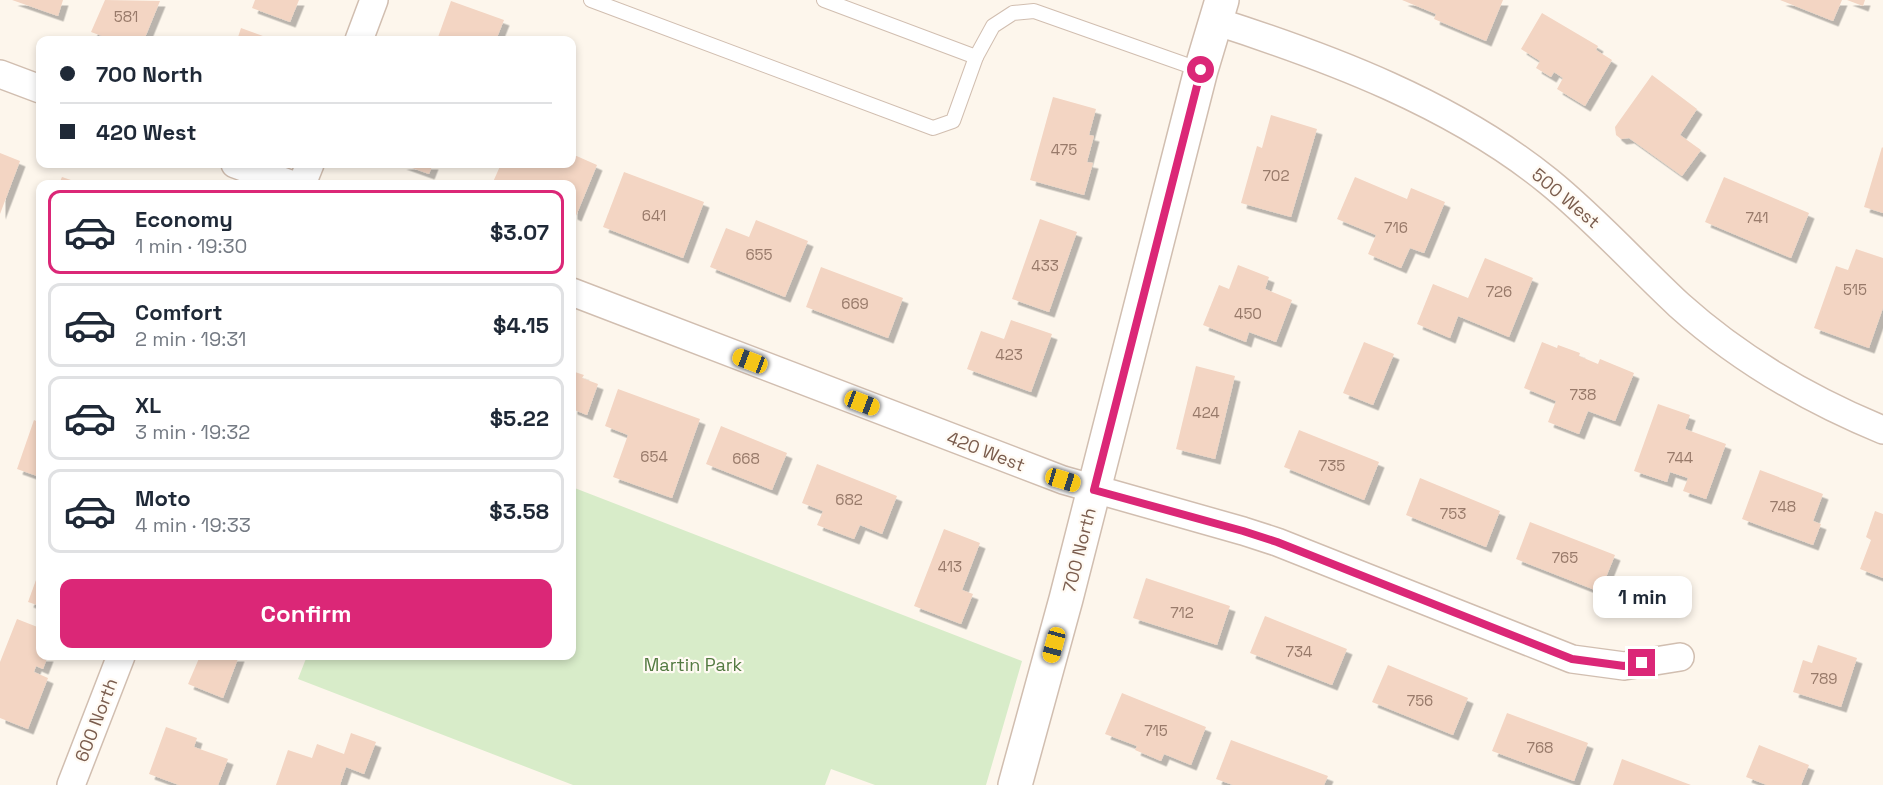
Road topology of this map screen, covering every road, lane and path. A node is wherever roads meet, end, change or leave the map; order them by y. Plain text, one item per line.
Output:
1 (374, 0) edge
2 (591, 0) edge
3 (824, 0) edge
4 (1218, 11) edge
5 (360, 36) edge
6 (976, 57) junction
7 (1201, 70) junction
8 (0, 74) edge
9 (36, 88) edge
10 (246, 168) edge
11 (279, 180) edge
12 (576, 294) edge
13 (1883, 430) edge
14 (1094, 490) junction
15 (1680, 657) dead end
16 (118, 660) edge
17 (1020, 784) edge
18 (71, 785) edge

1 - 5 street
2 - 6 lane
3 - 6 lane
4 - 7 street, 700 North
4 - 13 street, 500 West
6 - 7 lane
7 - 14 street, 700 North
8 - 9 street
10 - 11 street
12 - 14 street, 420 West
14 - 15 street, 420 West
14 - 17 street, 700 North
16 - 18 street, 600 North

